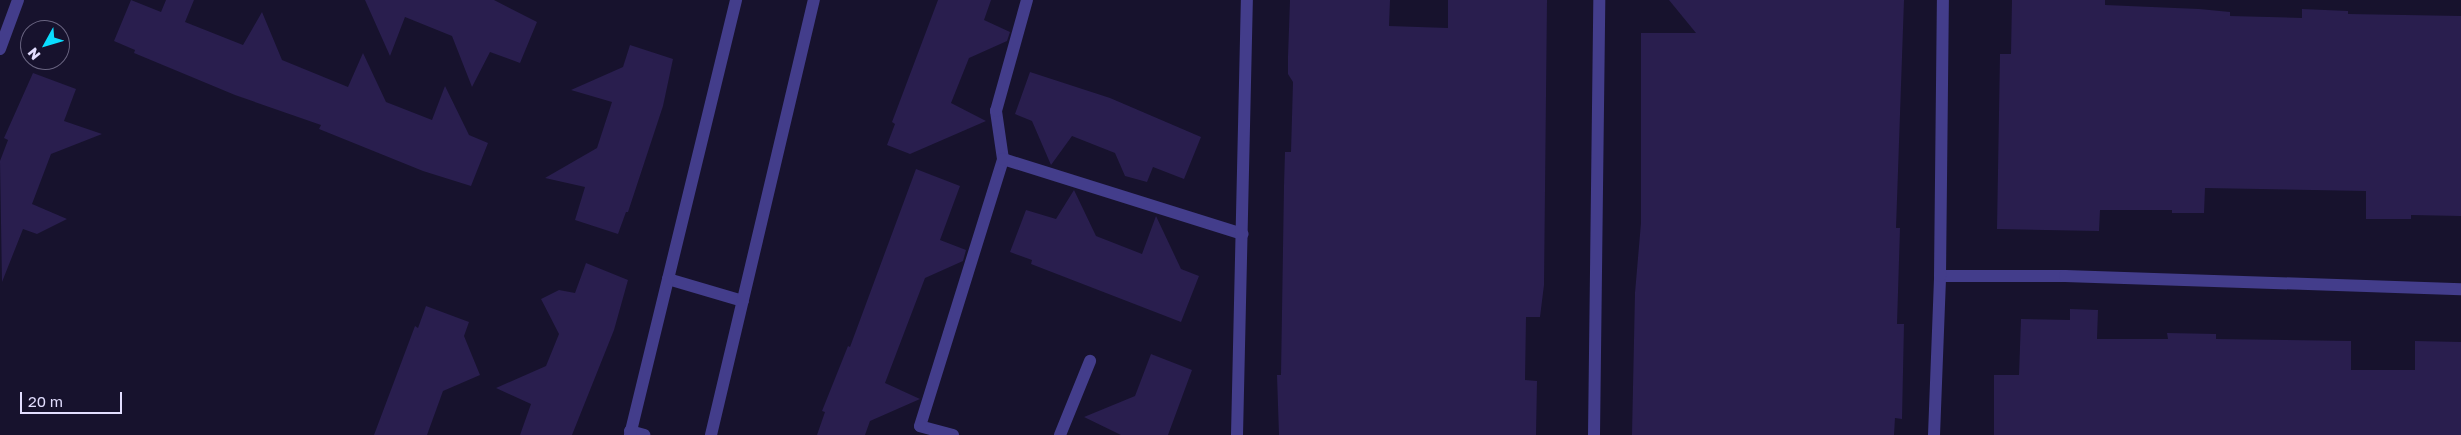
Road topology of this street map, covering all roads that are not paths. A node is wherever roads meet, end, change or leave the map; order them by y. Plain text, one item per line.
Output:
1 (18, 0) edge
2 (736, 0) edge
3 (814, 0) edge
4 (1027, 0) edge
5 (1247, 0) edge
6 (1599, 0) edge
7 (1943, 0) edge
8 (0, 49) edge
9 (1003, 159) junction
10 (1243, 234) junction
11 (1940, 276) junction
12 (668, 279) junction
13 (2461, 289) edge
14 (744, 302) junction
15 (1090, 361) dead end
16 (919, 430) edge
17 (630, 433) edge
18 (644, 435) edge
19 (710, 435) edge
20 (953, 435) edge
21 (1060, 435) edge
22 (1237, 435) edge
23 (1594, 435) edge
24 (1934, 435) edge

1 - 8 street
2 - 12 street
3 - 14 street
4 - 9 street
5 - 10 street
6 - 23 street
7 - 11 street
9 - 10 street
9 - 16 street
10 - 22 street
11 - 13 street
11 - 24 street
12 - 14 street
12 - 17 street
14 - 19 street
15 - 21 street
16 - 20 street
17 - 18 street

